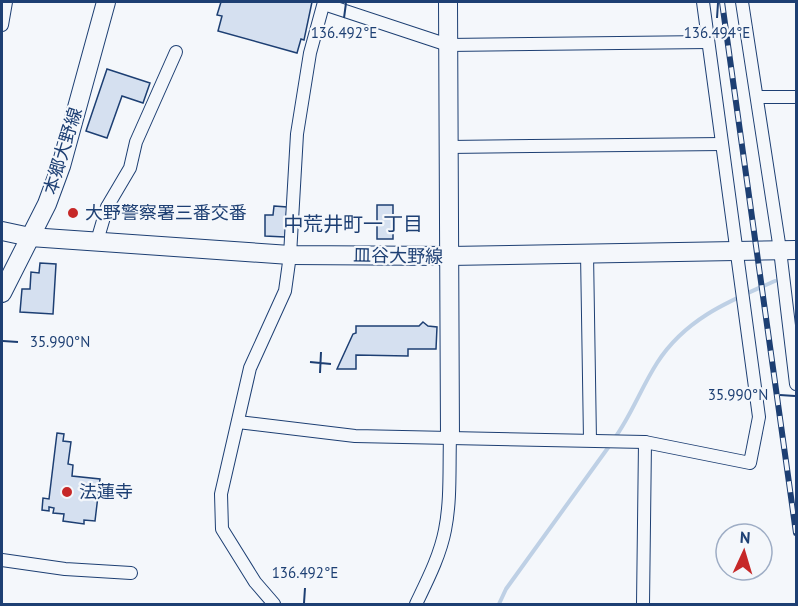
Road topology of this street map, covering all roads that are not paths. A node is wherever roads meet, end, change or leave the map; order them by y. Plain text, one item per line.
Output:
1 (6, 2) edge
2 (106, 2) edge
3 (448, 2) edge
4 (703, 2) edge
5 (742, 2) edge
6 (324, 3) edge
7 (2, 26) edge
8 (708, 42) junction
9 (448, 45) junction
10 (176, 52) dead end
11 (757, 97) junction
12 (796, 97) edge
13 (722, 144) junction
14 (449, 147) junction
15 (2, 231) edge
16 (30, 237) junction
17 (97, 241) junction
18 (788, 250) edge
19 (736, 251) junction
20 (587, 253) junction
21 (290, 255) junction
22 (449, 256) junction
23 (2, 292) edge
24 (796, 384) edge
25 (238, 422) junction
26 (450, 437) junction
27 (590, 440) junction
28 (645, 442) junction
29 (2, 560) edge
30 (131, 573) dead end
31 (274, 604) edge
32 (416, 604) edge
33 (643, 604) edge

1 - 7 street
2 - 16 main road, 本郷大野線
3 - 9 main road
4 - 8 street
5 - 11 street
6 - 9 street
6 - 21 street
8 - 9 street
8 - 13 street
9 - 14 main road
10 - 17 street
11 - 12 street
11 - 18 street
13 - 14 street
13 - 19 street
14 - 22 main road
15 - 16 main road, 皿谷大野線
16 - 17 main road, 皿谷大野線
16 - 23 main road, 本郷大野線
17 - 21 main road, 皿谷大野線
18 - 19 main road, 皿谷大野線
18 - 24 street
19 - 20 main road, 皿谷大野線
19 - 28 street
20 - 22 main road, 皿谷大野線
20 - 27 street
21 - 22 main road, 皿谷大野線
21 - 25 street
22 - 26 main road
25 - 26 street
25 - 31 street
26 - 27 street
26 - 32 street
27 - 28 street
28 - 33 street
29 - 30 street

